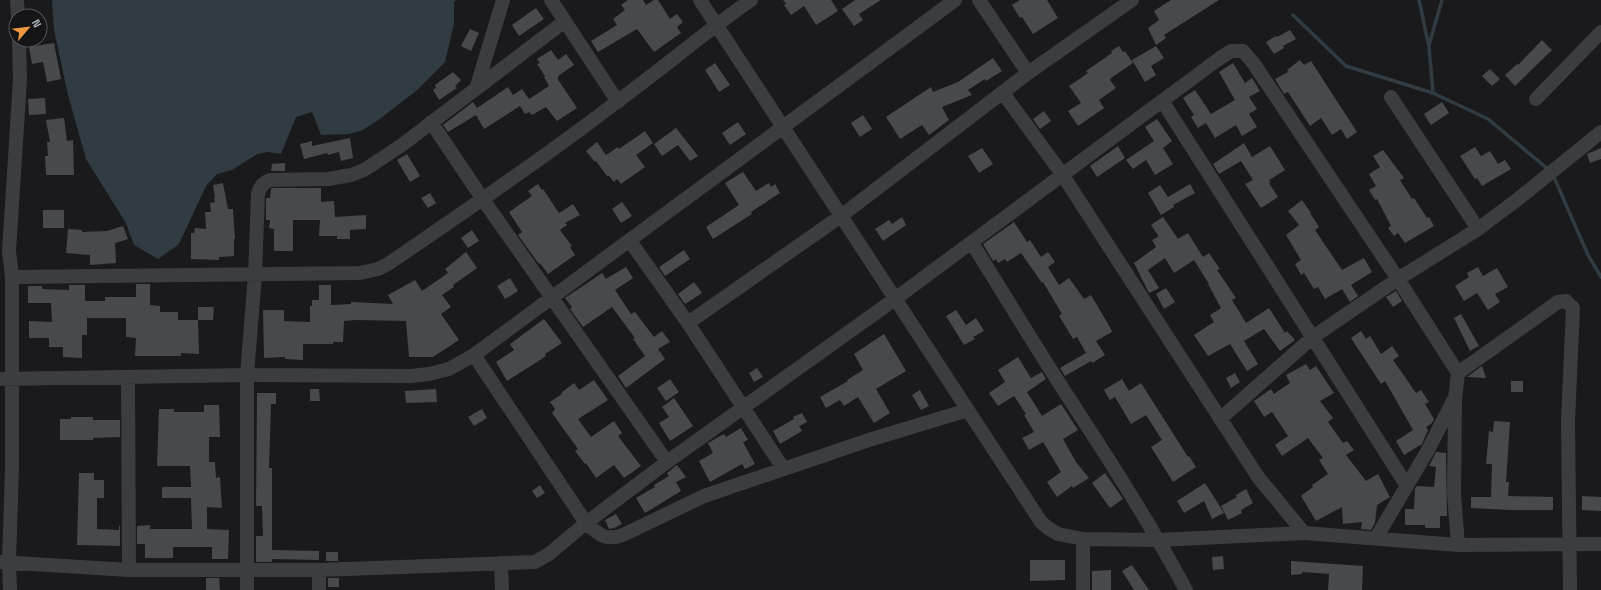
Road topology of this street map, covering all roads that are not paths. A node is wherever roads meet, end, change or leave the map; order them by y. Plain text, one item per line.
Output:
1 (503, 0) edge
2 (551, 0) edge
3 (700, 0) edge
4 (751, 0) edge
5 (955, 0) edge
6 (979, 0) edge
7 (1132, 0) edge
8 (565, 21) junction
9 (715, 24) junction
10 (1601, 32) edge
11 (18, 48) edge
12 (1028, 73) junction
13 (476, 89) junction
14 (1003, 92) junction
15 (1391, 97) dead end
16 (1536, 99) dead end
17 (618, 102) junction
18 (1163, 102) junction
19 (431, 122) junction
20 (784, 127) junction
21 (1601, 132) edge
22 (1062, 174) junction
23 (482, 198) junction
24 (841, 216) junction
25 (1478, 229) junction
26 (630, 241) junction
27 (972, 243) junction
28 (5, 251) edge
29 (255, 275) junction
30 (12, 276) junction
31 (1398, 279) junction
32 (552, 298) junction
33 (895, 299) junction
34 (688, 323) junction
35 (1313, 337) junction
36 (474, 355) junction
37 (1458, 372) junction
38 (248, 375) junction
39 (128, 378) junction
40 (6, 379) edge
41 (1455, 399) junction
42 (743, 408) junction
43 (968, 410) junction
44 (1220, 419) junction
45 (667, 462) junction
46 (783, 468) junction
47 (6, 470) edge
48 (1407, 486) junction
49 (586, 522) junction
50 (1304, 533) junction
51 (1376, 538) junction
52 (1083, 539) junction
53 (1159, 540) junction
54 (1570, 544) junction
55 (1601, 544) edge
56 (1458, 545) junction
57 (4, 562) edge
58 (501, 563) junction
59 (129, 570) junction
60 (246, 570) junction
61 (319, 570) junction
62 (10, 590) edge
63 (247, 590) edge
64 (319, 590) edge
65 (502, 590) edge
66 (1083, 590) edge
67 (1186, 590) edge
68 (1570, 590) edge

1 - 13 street
2 - 8 street
3 - 9 street
4 - 9 street
5 - 20 street
6 - 12 street
7 - 12 street
8 - 13 street
8 - 17 street
9 - 17 street
9 - 20 street
10 - 16 street
11 - 28 street
12 - 14 street
13 - 19 street
14 - 22 street
14 - 24 street
15 - 25 street
17 - 23 street
18 - 22 street
18 - 31 street
18 - 35 street
19 - 23 street
19 - 29 street
20 - 24 street
20 - 26 street
21 - 25 street
22 - 27 street
22 - 44 street
23 - 29 street
23 - 32 street
24 - 33 street
24 - 34 street
25 - 31 street
26 - 32 street
26 - 34 street
27 - 33 street
27 - 53 street
28 - 30 street
29 - 30 street
29 - 38 street
30 - 40 street
31 - 35 street
31 - 37 street
32 - 36 street
32 - 45 street
33 - 42 street
33 - 43 street
34 - 42 street
35 - 44 street
35 - 48 street
36 - 38 street
36 - 49 street
37 - 41 street
37 - 54 street
38 - 39 street
38 - 60 street
39 - 40 street
39 - 59 street
40 - 47 street
41 - 48 street
41 - 56 street
42 - 45 street
42 - 46 street
43 - 46 street
43 - 52 street
44 - 50 street
45 - 49 street
46 - 49 street
47 - 57 street
48 - 51 street
49 - 58 street
50 - 51 street
50 - 53 street
51 - 56 street
52 - 53 street
52 - 66 street
53 - 67 street
54 - 55 street
54 - 56 street
54 - 68 street
57 - 59 street
57 - 62 street
58 - 61 street
58 - 65 street
59 - 60 street
60 - 61 street
60 - 63 street
61 - 64 street

